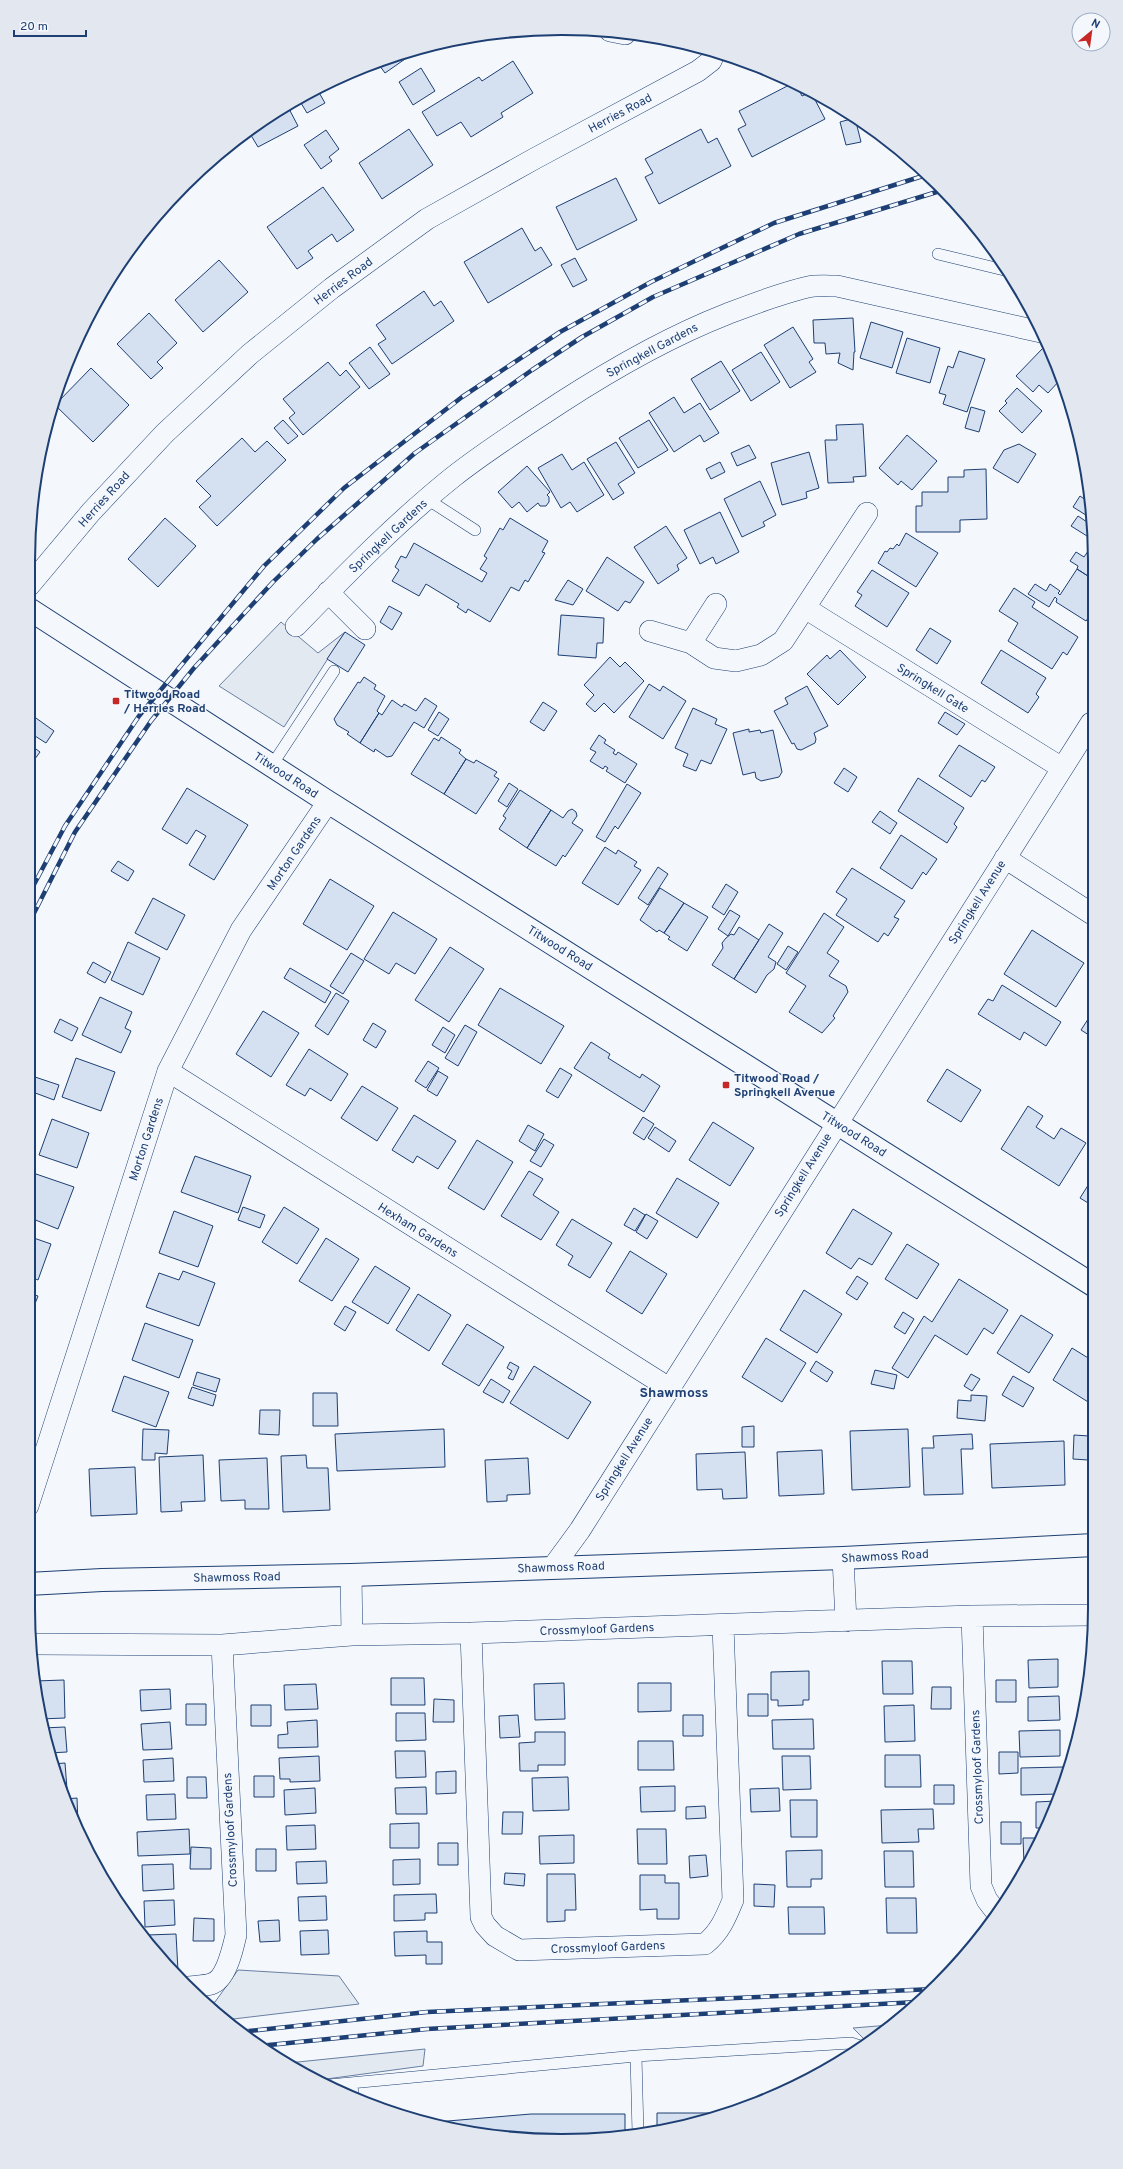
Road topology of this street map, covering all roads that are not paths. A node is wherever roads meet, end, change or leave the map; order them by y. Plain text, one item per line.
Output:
1 (713, 57) edge
2 (938, 254) dead end
3 (999, 269) edge
4 (1035, 331) edge
5 (427, 499) junction
6 (867, 513) dead end
7 (475, 530) dead end
8 (35, 579) edge
9 (328, 592) junction
10 (716, 604) dead end
11 (805, 608) junction
12 (35, 613) edge
13 (296, 626) dead end
14 (365, 629) dead end
15 (650, 631) dead end
16 (691, 643) junction
17 (334, 671) dead end
18 (1088, 727) edge
19 (272, 765) junction
20 (1062, 768) junction
21 (328, 802) junction
22 (1005, 858) junction
23 (1088, 911) edge
24 (168, 1071) junction
25 (836, 1123) junction
26 (1088, 1282) edge
27 (668, 1388) junction
28 (35, 1484) edge
29 (1088, 1545) edge
30 (843, 1558) junction
31 (553, 1567) junction
32 (351, 1575) junction
33 (35, 1584) edge
34 (1088, 1615) edge
35 (972, 1616) junction
36 (846, 1621) junction
37 (723, 1625) junction
38 (471, 1633) junction
39 (352, 1635) junction
40 (36, 1644) edge
41 (222, 1645) junction
42 (993, 1908) edge
43 (196, 1986) edge
44 (855, 2044) edge
45 (636, 2056) junction
46 (352, 2083) junction
47 (338, 2084) edge
48 (353, 2091) edge
49 (638, 2128) edge

1 - 8 street, Herries Road
2 - 3 lane
4 - 5 street, Springkell Gardens
5 - 7 lane
5 - 9 street, Springkell Gardens
6 - 11 street
9 - 13 street, Springkell Gardens
9 - 14 street
10 - 16 street
11 - 16 street
11 - 20 street, Springkell Gate
12 - 19 main road, Titwood Road
15 - 16 street
17 - 19 lane
18 - 20 street, Springkell Avenue
19 - 21 main road, Titwood Road
20 - 22 street, Springkell Avenue
21 - 24 street, Morton Gardens
21 - 25 main road, Titwood Road
22 - 23 street
22 - 25 street, Springkell Avenue
24 - 27 street, Hexham Gardens
24 - 28 street, Morton Gardens
25 - 26 main road, Titwood Road
25 - 27 street, Springkell Avenue
27 - 31 street, Springkell Avenue
29 - 30 main road, Shawmoss Road
30 - 31 main road, Shawmoss Road
30 - 36 street
31 - 32 main road, Shawmoss Road
32 - 33 main road, Shawmoss Road
32 - 39 street
34 - 35 street, Crossmyloof Gardens
35 - 36 street, Crossmyloof Gardens
35 - 42 street, Crossmyloof Gardens
36 - 37 street, Crossmyloof Gardens
37 - 38 street, Crossmyloof Gardens
37 - 38 street, Crossmyloof Gardens
38 - 39 street, Crossmyloof Gardens
39 - 41 street, Crossmyloof Gardens
40 - 41 street, Crossmyloof Gardens
41 - 43 street, Crossmyloof Gardens
44 - 45 lane
45 - 46 lane
45 - 49 lane
46 - 47 lane
46 - 48 lane

